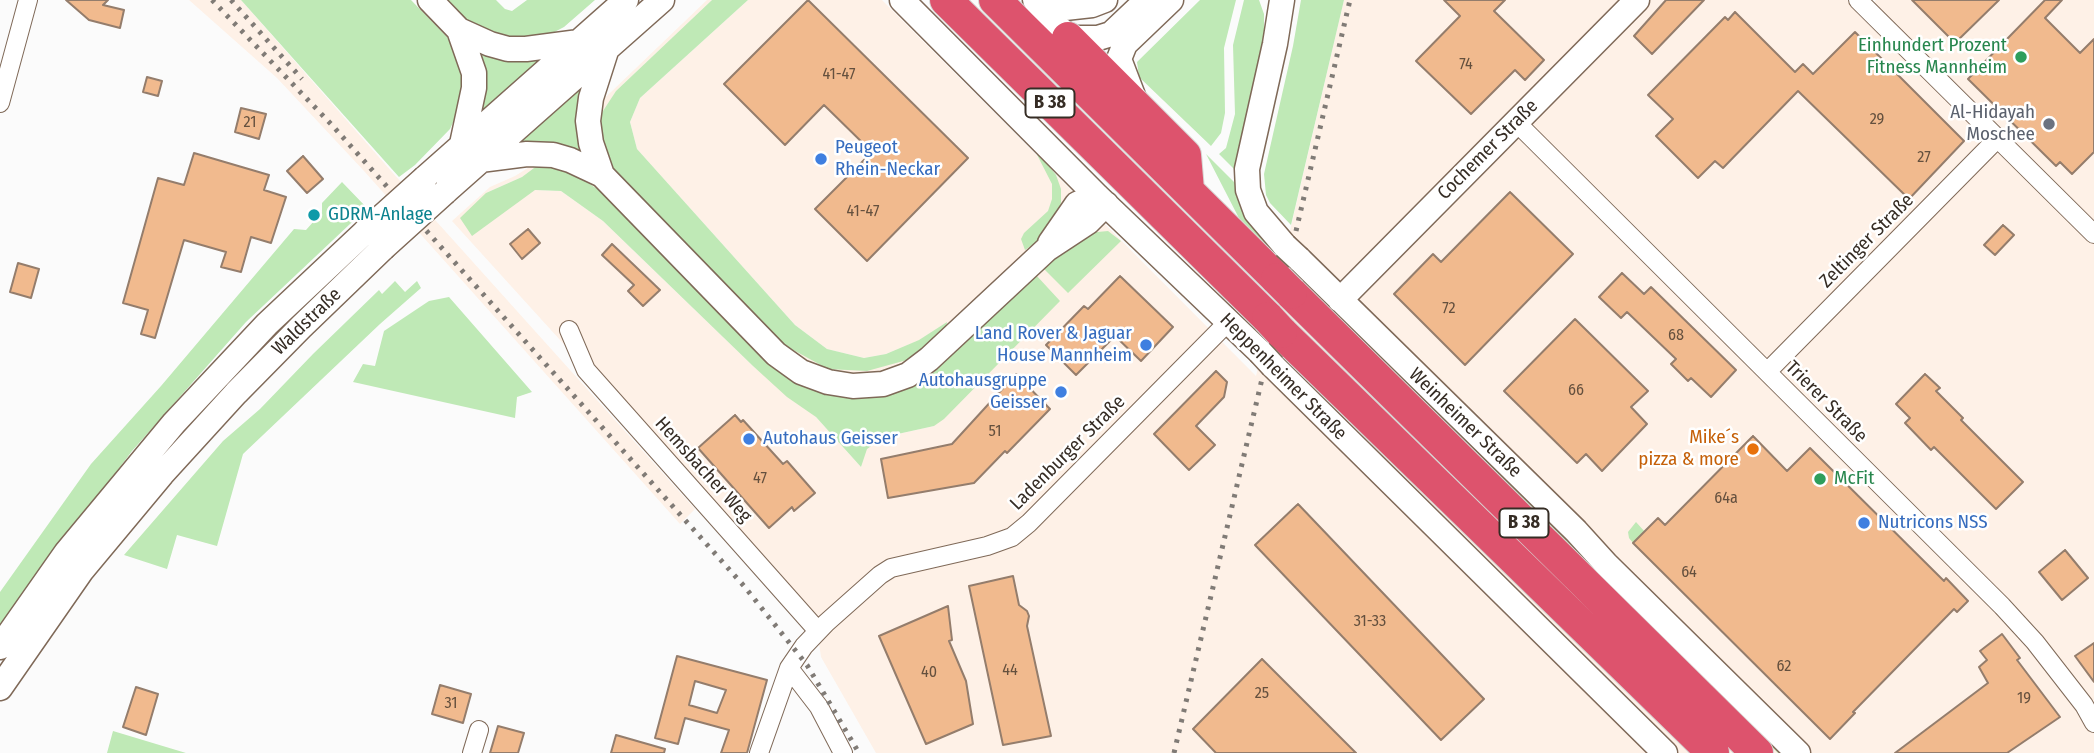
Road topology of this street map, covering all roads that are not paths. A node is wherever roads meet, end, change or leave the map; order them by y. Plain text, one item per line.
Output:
1 (28, 0) edge
2 (429, 0) edge
3 (626, 0) edge
4 (662, 0) edge
5 (902, 0) edge
6 (946, 0) edge
7 (995, 0) edge
8 (1035, 0) edge
9 (1046, 0) edge
10 (1105, 0) edge
11 (1147, 0) edge
12 (1171, 0) edge
13 (1267, 0) edge
14 (1282, 0) edge
15 (1637, 0) edge
16 (1858, 0) edge
17 (459, 30) junction
18 (1068, 38) junction
19 (579, 42) junction
20 (1275, 44) junction
21 (608, 48) junction
22 (0, 103) edge
23 (1137, 108) junction
24 (1516, 122) junction
25 (1997, 139) junction
26 (471, 152) junction
27 (1061, 158) junction
28 (603, 175) junction
29 (1184, 181) junction
30 (1102, 200) junction
31 (1069, 213) junction
32 (2094, 234) edge
33 (375, 240) junction
34 (1036, 259) junction
35 (1288, 269) junction
36 (1340, 300) junction
37 (1228, 321) junction
38 (569, 330) dead end
39 (1270, 342) junction
40 (1767, 372) junction
41 (818, 631) junction
42 (0, 646) edge
43 (789, 668) junction
44 (0, 688) edge
45 (2094, 723) edge
46 (479, 730) dead end
47 (472, 753) edge
48 (759, 753) edge
49 (843, 753) edge
50 (1665, 753) edge
51 (1713, 753) edge
52 (1757, 753) edge
53 (1798, 753) edge

1 - 22 street
2 - 17 main road
3 - 19 main road, Waldstraße
4 - 21 main road, Waldstraße
5 - 27 main road, Heppenheimer Straße
6 - 39 highway, B 38
7 - 29 highway, B 38
8 - 18 main road
9 - 10 main road
11 - 18 main road
12 - 23 main road
13 - 20 main road, Weinheimer Straße
14 - 20 main road, Weinheimer Straße
15 - 24 main road, Cochemer Straße
16 - 25 street
17 - 19 main road
17 - 26 main road
18 - 23 highway
19 - 26 main road, Waldstraße
20 - 35 main road, Weinheimer Straße
21 - 26 main road, Waldstraße
21 - 28 main road
23 - 29 highway
24 - 36 main road, Cochemer Straße
24 - 40 street, Trierer Straße
25 - 32 street
25 - 40 street, Zeltinger Straße
26 - 28 main road
26 - 33 main road, Waldstraße, bridge
27 - 30 main road, Heppenheimer Straße
27 - 31 main road
28 - 34 main road
29 - 35 highway, B 38
30 - 31 main road
30 - 34 main road
30 - 37 main road, Heppenheimer Straße
31 - 34 main road
33 - 42 main road, Waldstraße
33 - 44 main road, Waldstraße
35 - 36 main road, Weinheimer Straße
35 - 52 highway, B 38
36 - 53 main road, Weinheimer Straße
37 - 39 main road, Heppenheimer Straße
37 - 41 street, Ladenburger Straße
38 - 41 street, Hemsbacher Weg
39 - 50 main road, Heppenheimer Straße
39 - 51 highway, B 38
40 - 45 street, Trierer Straße
41 - 43 street, Ladenburger Straße
43 - 48 street, Ladenburger Straße
43 - 49 street
46 - 47 street

